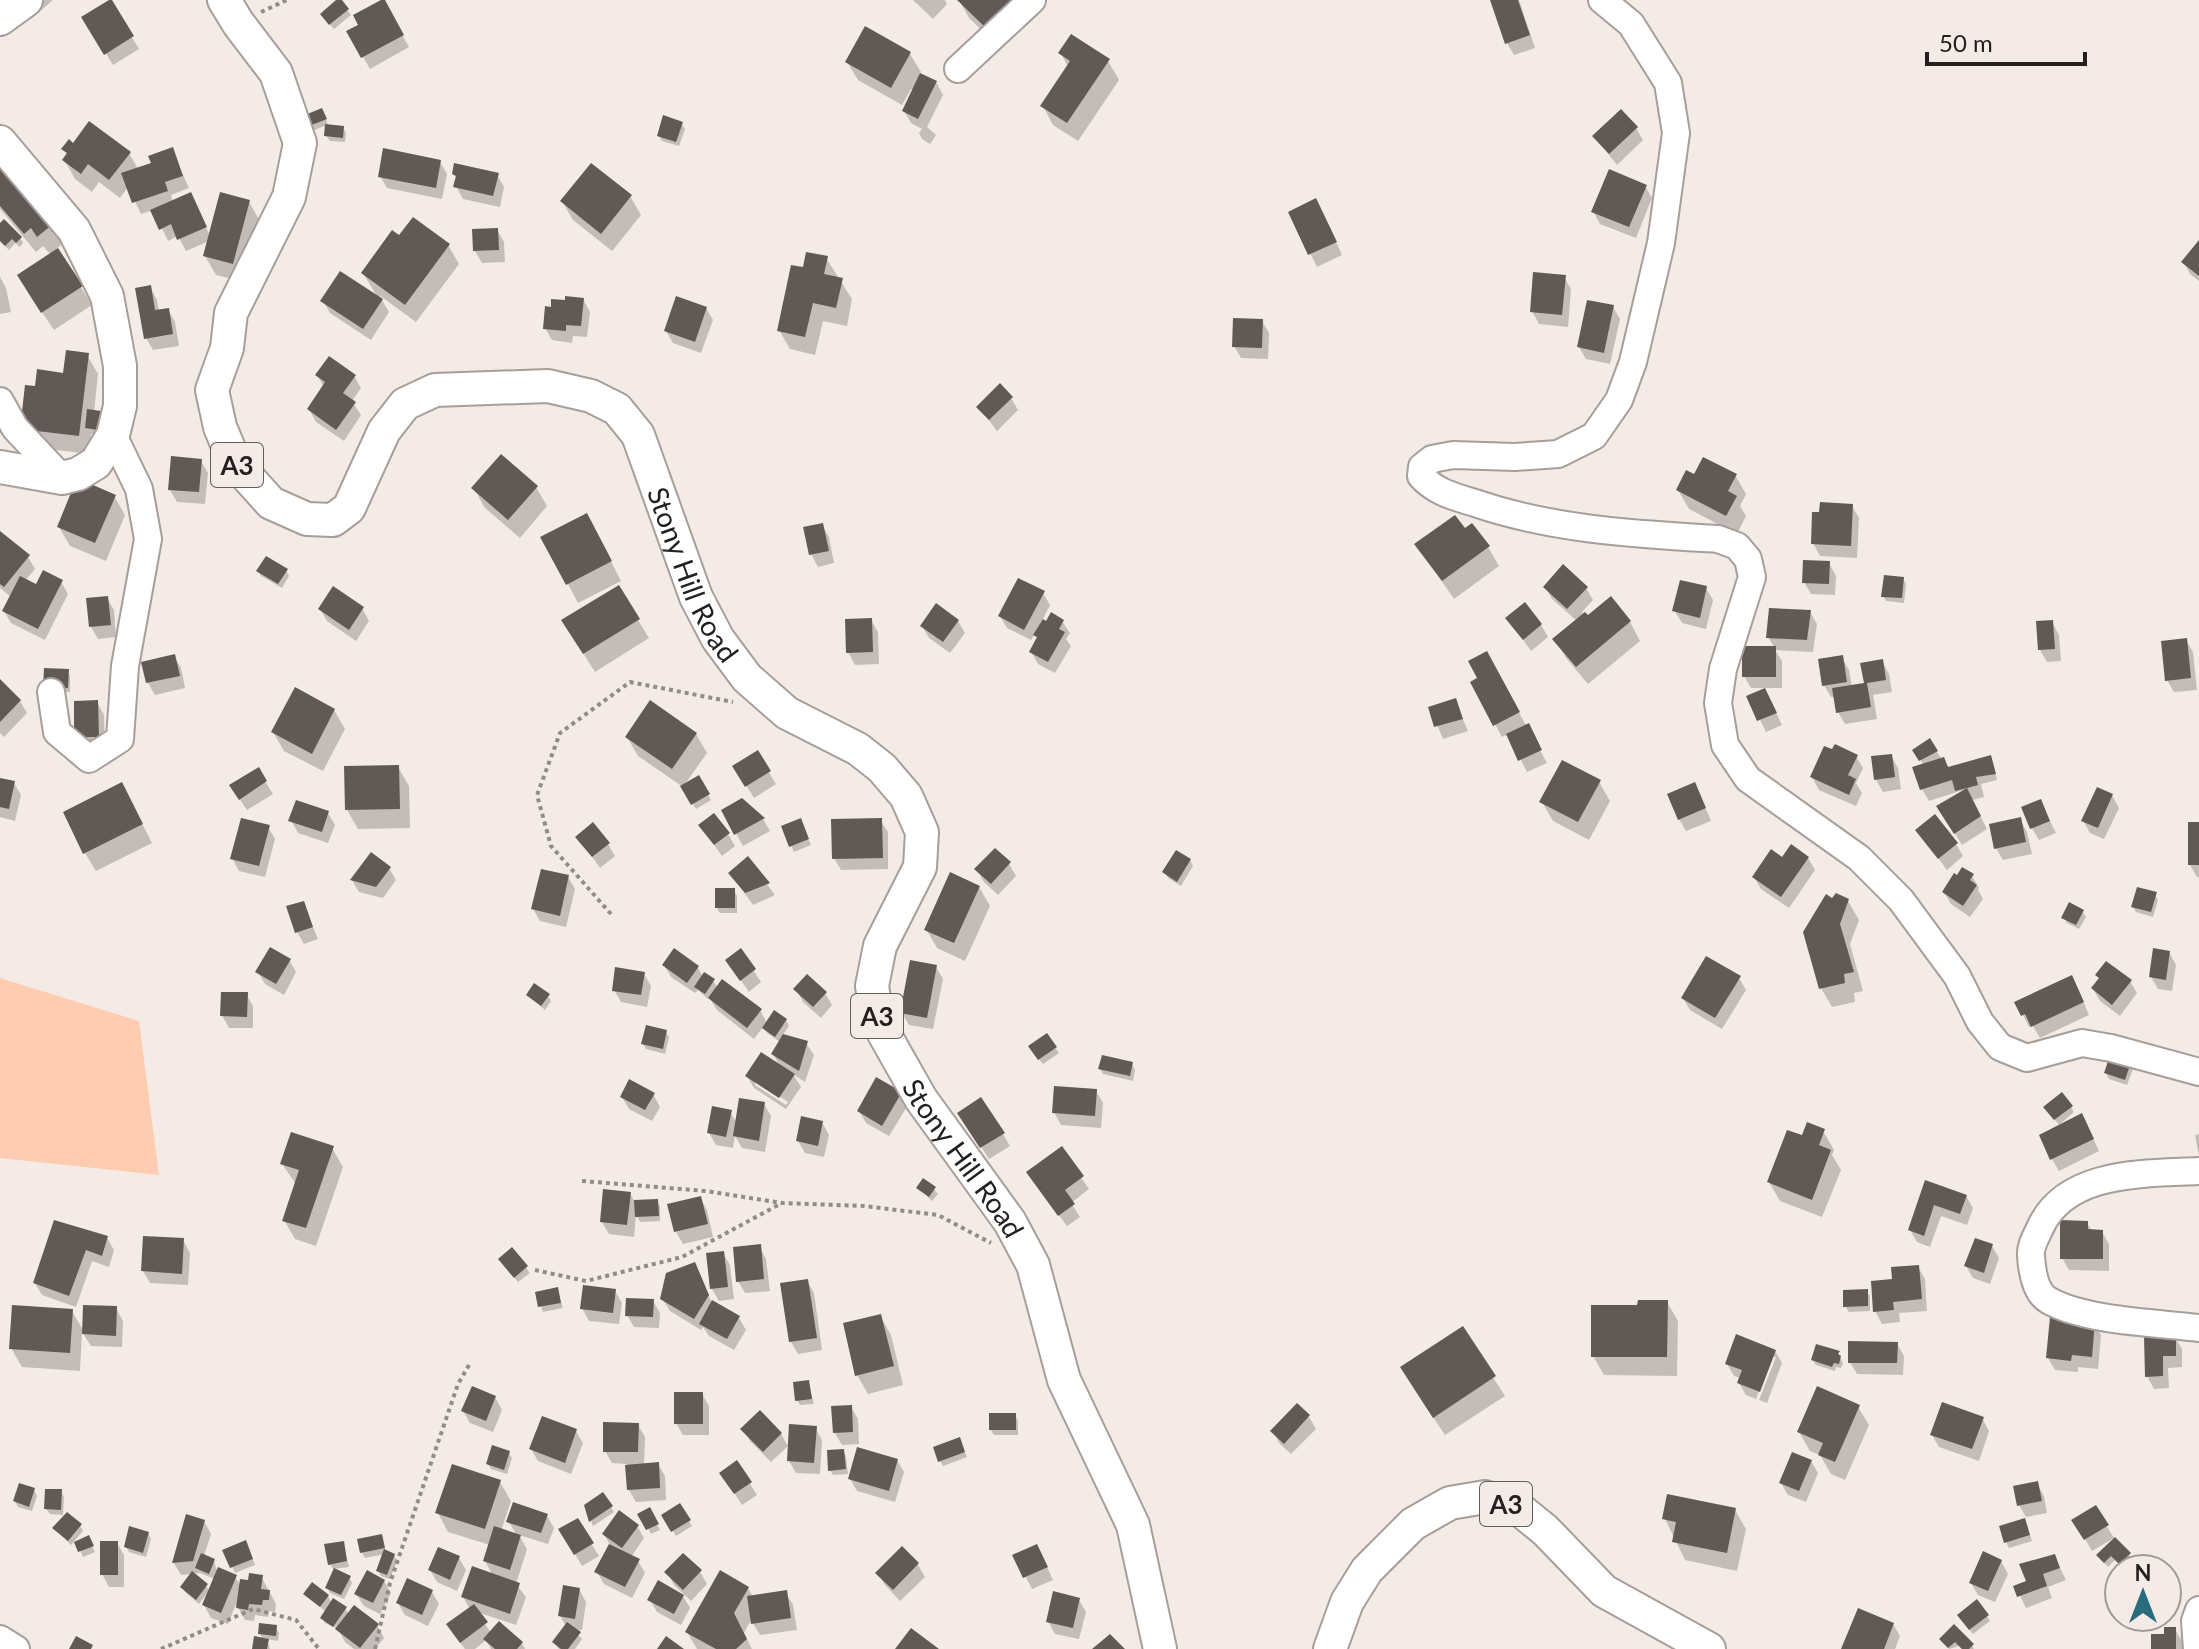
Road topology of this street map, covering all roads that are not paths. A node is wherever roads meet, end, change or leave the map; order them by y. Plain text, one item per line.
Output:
1 (26, 0) edge
2 (224, 0) edge
3 (1032, 0) edge
4 (1602, 0) edge
5 (0, 19) edge
6 (958, 69) dead end
7 (0, 142) edge
8 (0, 401) edge
9 (113, 435) junction
10 (0, 467) edge
11 (62, 478) junction
12 (51, 692) dead end
13 (2199, 1072) edge
14 (2199, 1171) edge
15 (2199, 1328) edge
16 (2199, 1610) edge
17 (0, 1639) edge
18 (16, 1649) edge
19 (1160, 1649) edge
20 (1330, 1649) edge
21 (1709, 1649) edge
22 (2197, 1649) edge

1 - 5 main road
2 - 19 main road, Stony Hill Road / A3
3 - 6 street
4 - 13 street
7 - 9 main road
8 - 11 street
9 - 11 main road
9 - 12 street
10 - 11 main road
14 - 15 street
16 - 22 street
17 - 18 street
20 - 21 main road, A3

